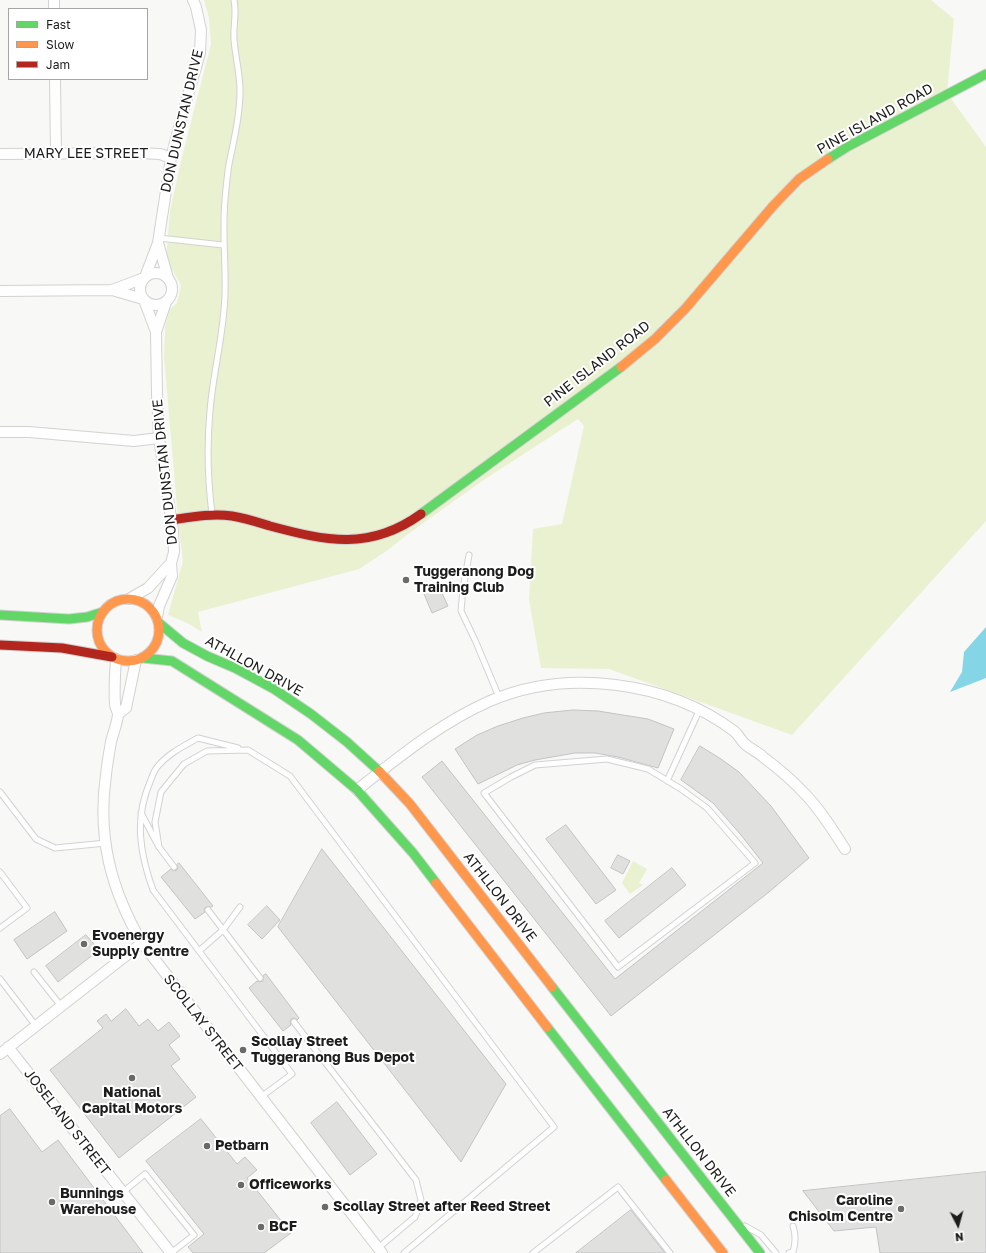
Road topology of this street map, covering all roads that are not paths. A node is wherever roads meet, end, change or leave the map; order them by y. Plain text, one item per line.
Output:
1 (193, 0) edge
2 (234, 0) edge
3 (986, 74) edge
4 (55, 80) edge
5 (0, 154) edge
6 (56, 154) junction
7 (171, 158) junction
8 (159, 241) junction
9 (224, 245) junction
10 (144, 278) junction
11 (168, 278) junction
12 (112, 290) junction
13 (0, 291) edge
14 (143, 300) junction
15 (166, 302) junction
16 (156, 332) junction
17 (0, 432) edge
18 (160, 438) junction
19 (212, 515) junction
20 (171, 520) junction
21 (469, 555) dead end
22 (171, 563) junction
23 (129, 599) junction
24 (103, 612) junction
25 (0, 615) edge
26 (158, 620) junction
27 (0, 645) edge
28 (115, 658) junction
29 (140, 659) junction
30 (499, 697) junction
31 (699, 711) junction
32 (118, 714) junction
33 (247, 750) junction
34 (380, 772) junction
35 (667, 781) junction
36 (357, 790) junction
37 (0, 792) edge
38 (140, 812) junction
39 (106, 843) junction
40 (159, 847) junction
41 (845, 849) dead end
42 (174, 867) dead end
43 (0, 872) edge
44 (240, 906) dead end
45 (208, 910) dead end
46 (0, 928) edge
47 (223, 930) junction
48 (142, 943) junction
49 (199, 951) junction
50 (34, 972) dead end
51 (260, 978) dead end
52 (0, 979) edge
53 (61, 1006) junction
54 (294, 1022) dead end
55 (36, 1026) junction
56 (4, 1050) edge
57 (261, 1097) junction
58 (123, 1192) junction
59 (735, 1221) junction
60 (793, 1226) dead end
61 (380, 1250) edge
62 (171, 1253) edge
63 (404, 1253) edge
64 (533, 1253) edge
65 (670, 1253) edge
66 (723, 1253) edge
67 (752, 1253) edge
68 (760, 1253) edge
69 (776, 1253) edge
70 (790, 1253) edge

1 - 7 street, DON DUNSTAN DRIVE
2 - 9 lane
3 - 19 main road, PINE ISLAND ROAD
4 - 6 street
5 - 6 street, MARY LEE STREET
6 - 7 street, MARY LEE STREET
7 - 8 street, DON DUNSTAN DRIVE
8 - 9 lane
8 - 10 street, DON DUNSTAN DRIVE
8 - 11 street, DON DUNSTAN DRIVE
9 - 19 lane
10 - 11 street
10 - 12 street
10 - 14 street
11 - 15 street
12 - 13 street
12 - 14 street
14 - 15 street
14 - 16 street, DON DUNSTAN DRIVE
15 - 16 street, DON DUNSTAN DRIVE
16 - 18 street, DON DUNSTAN DRIVE
17 - 18 street
18 - 20 street, DON DUNSTAN DRIVE
19 - 20 main road, PINE ISLAND ROAD
20 - 22 street, DON DUNSTAN DRIVE
21 - 30 lane
22 - 23 street, DON DUNSTAN DRIVE
22 - 26 street, DON DUNSTAN DRIVE
23 - 24 main road
23 - 26 main road
24 - 25 main road
24 - 28 main road
26 - 29 main road
26 - 34 main road, ATHLLON DRIVE
27 - 28 main road
28 - 29 main road
28 - 32 street, SCOLLAY STREET
29 - 32 street, SCOLLAY STREET
29 - 36 main road
30 - 31 street
30 - 34 street
31 - 35 lane
31 - 41 street
32 - 39 street, SCOLLAY STREET
33 - 38 lane
33 - 40 lane
33 - 63 lane
34 - 36 street
34 - 59 main road, ATHLLON DRIVE
35 - 35 lane
36 - 66 main road
37 - 39 lane
38 - 40 lane
38 - 49 lane
39 - 48 street, SCOLLAY STREET
40 - 42 lane
43 - 46 lane
44 - 47 lane
45 - 47 lane
47 - 49 lane
47 - 51 lane
48 - 53 street
48 - 57 street, SCOLLAY STREET
49 - 57 lane
50 - 53 lane
52 - 55 lane
53 - 55 street
54 - 61 lane
55 - 56 street
56 - 58 street, JOSELAND STREET
57 - 61 street, SCOLLAY STREET
58 - 62 street, JOSELAND STREET
58 - 62 lane
59 - 67 main road
59 - 68 main road, ATHLLON DRIVE
59 - 69 lane
60 - 70 lane
64 - 65 lane

